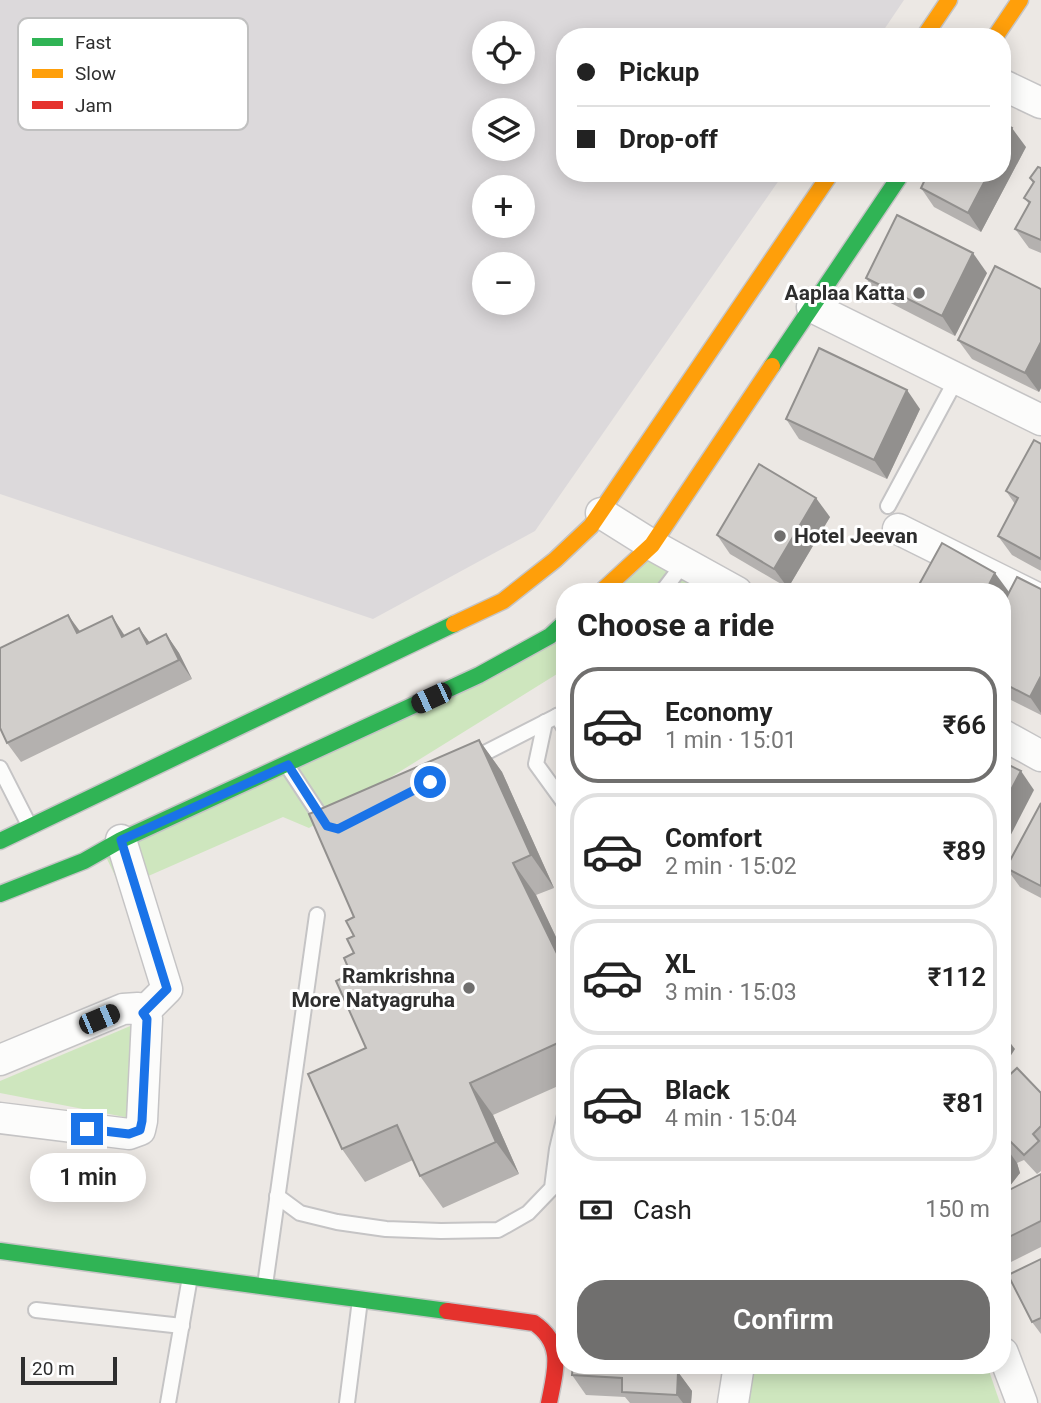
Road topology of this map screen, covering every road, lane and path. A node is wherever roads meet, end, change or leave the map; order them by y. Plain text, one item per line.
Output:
1 (949, 0) edge
2 (1020, 0) edge
3 (930, 28) edge
4 (1001, 28) edge
5 (1011, 89) edge
6 (1041, 103) edge
7 (825, 182) edge
8 (896, 182) edge
9 (813, 307) junction
10 (957, 378) junction
11 (1041, 420) edge
12 (601, 513) junction
13 (893, 517) joint
14 (652, 545) junction
15 (684, 563) junction
16 (611, 583) edge
17 (669, 583) edge
18 (721, 583) edge
19 (996, 583) edge
20 (556, 630) edge
21 (556, 721) edge
22 (556, 724) edge
23 (1011, 739) edge
24 (1041, 756) edge
25 (288, 765) junction
26 (460, 766) edge
27 (0, 768) edge
28 (556, 792) edge
29 (30, 827) junction
30 (338, 829) edge
31 (121, 840) junction
32 (0, 841) edge
33 (0, 894) edge
34 (317, 915) dead end
35 (143, 1013) junction
36 (0, 1059) edge
37 (0, 1118) edge
38 (556, 1162) edge
39 (277, 1196) junction
40 (0, 1251) edge
41 (191, 1276) junction
42 (265, 1287) junction
43 (360, 1298) junction
44 (36, 1310) dead end
45 (181, 1326) junction
46 (737, 1374) edge
47 (1011, 1374) edge
48 (168, 1403) edge
49 (346, 1403) edge
50 (549, 1403) edge
51 (733, 1403) edge
52 (1022, 1403) edge

1 - 3 main road
2 - 4 main road
5 - 6 street
7 - 12 main road
8 - 9 main road
9 - 10 street
9 - 14 main road
10 - 11 street
10 - 13 lane
12 - 14 street
12 - 29 main road
13 - 19 street
14 - 15 street
14 - 16 main road
15 - 17 lane
15 - 18 street
20 - 25 main road
21 - 26 lane
22 - 28 lane
23 - 24 street
25 - 30 lane
25 - 31 main road
27 - 29 lane
29 - 32 main road
31 - 33 main road
31 - 35 street
34 - 39 lane
35 - 36 street
35 - 37 street
38 - 39 lane
39 - 42 lane
40 - 41 main road
41 - 42 main road
41 - 45 lane
42 - 43 main road
43 - 49 lane
43 - 50 main road
44 - 45 lane
45 - 48 lane
46 - 51 street
47 - 52 street

